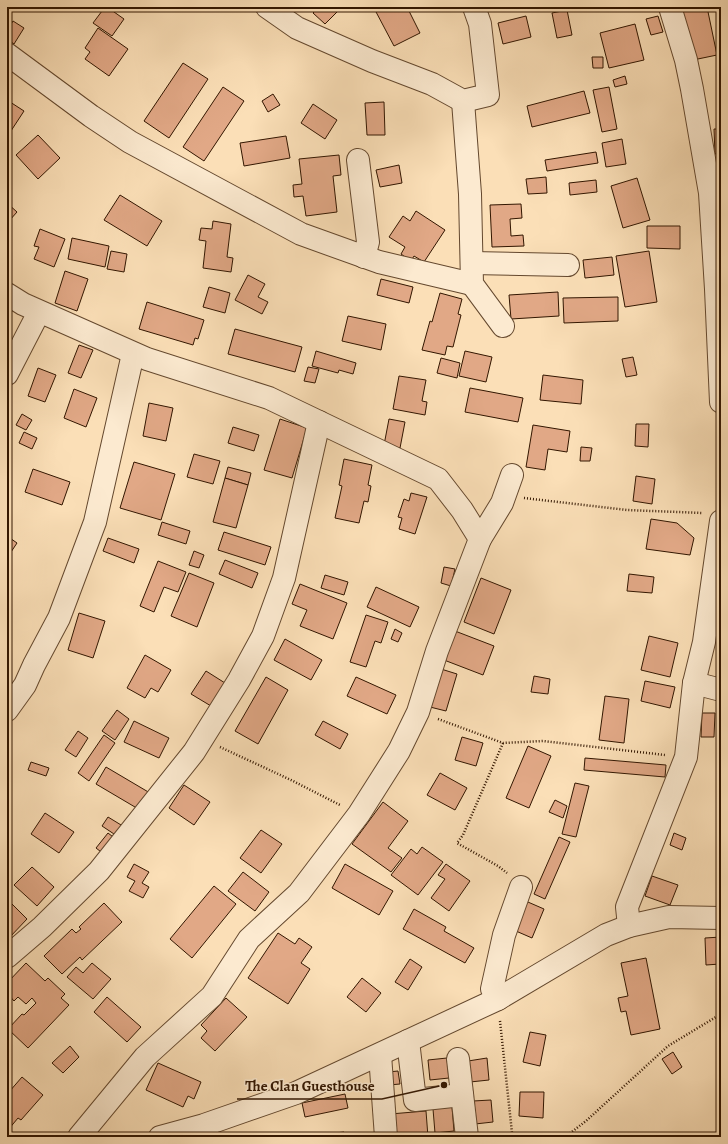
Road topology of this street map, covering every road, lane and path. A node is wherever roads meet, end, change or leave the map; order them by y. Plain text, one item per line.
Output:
1 (267, 7) edge
2 (474, 7) edge
3 (670, 7) edge
4 (7, 54) edge
5 (463, 101) junction
6 (358, 160) dead end
7 (364, 257) junction
8 (568, 264) dead end
9 (472, 273) junction
10 (7, 294) edge
11 (39, 312) junction
12 (503, 326) dead end
13 (133, 354) junction
14 (7, 374) edge
15 (721, 402) edge
16 (319, 422) junction
17 (509, 485) joint
18 (713, 517) edge
19 (480, 539) junction
20 (694, 683) junction
21 (721, 690) edge
22 (7, 710) edge
23 (418, 712) junction
24 (204, 738) junction
25 (502, 743) junction
26 (686, 757) junction
27 (359, 814) junction
28 (521, 887) joint
29 (721, 918) edge
30 (629, 926) junction
31 (7, 957) edge
32 (498, 999) junction
33 (721, 1014) edge
34 (408, 1041) junction
35 (380, 1055) junction
36 (458, 1059) dead end
37 (462, 1095) junction
38 (79, 1137) edge
39 (160, 1137) edge
40 (386, 1137) edge
41 (467, 1137) edge
42 (514, 1137) edge
43 (565, 1137) edge

1 - 5 street
2 - 5 street
3 - 15 street
4 - 7 street
5 - 9 street
6 - 7 street
7 - 9 street
8 - 9 street
9 - 12 street
10 - 11 street
11 - 13 street
11 - 14 street
13 - 16 street
13 - 22 street
16 - 19 street
16 - 24 street
17 - 18 path
17 - 19 street
18 - 20 street
19 - 23 street
20 - 21 street
20 - 26 street
23 - 25 path
23 - 27 street
24 - 27 path
24 - 31 street
25 - 26 path
25 - 28 path
26 - 30 street
27 - 38 street
28 - 32 street
29 - 30 street
30 - 32 street
32 - 34 street
32 - 42 path
33 - 43 path
34 - 35 street
34 - 37 street
35 - 39 street
35 - 40 street
36 - 37 street
37 - 41 street

